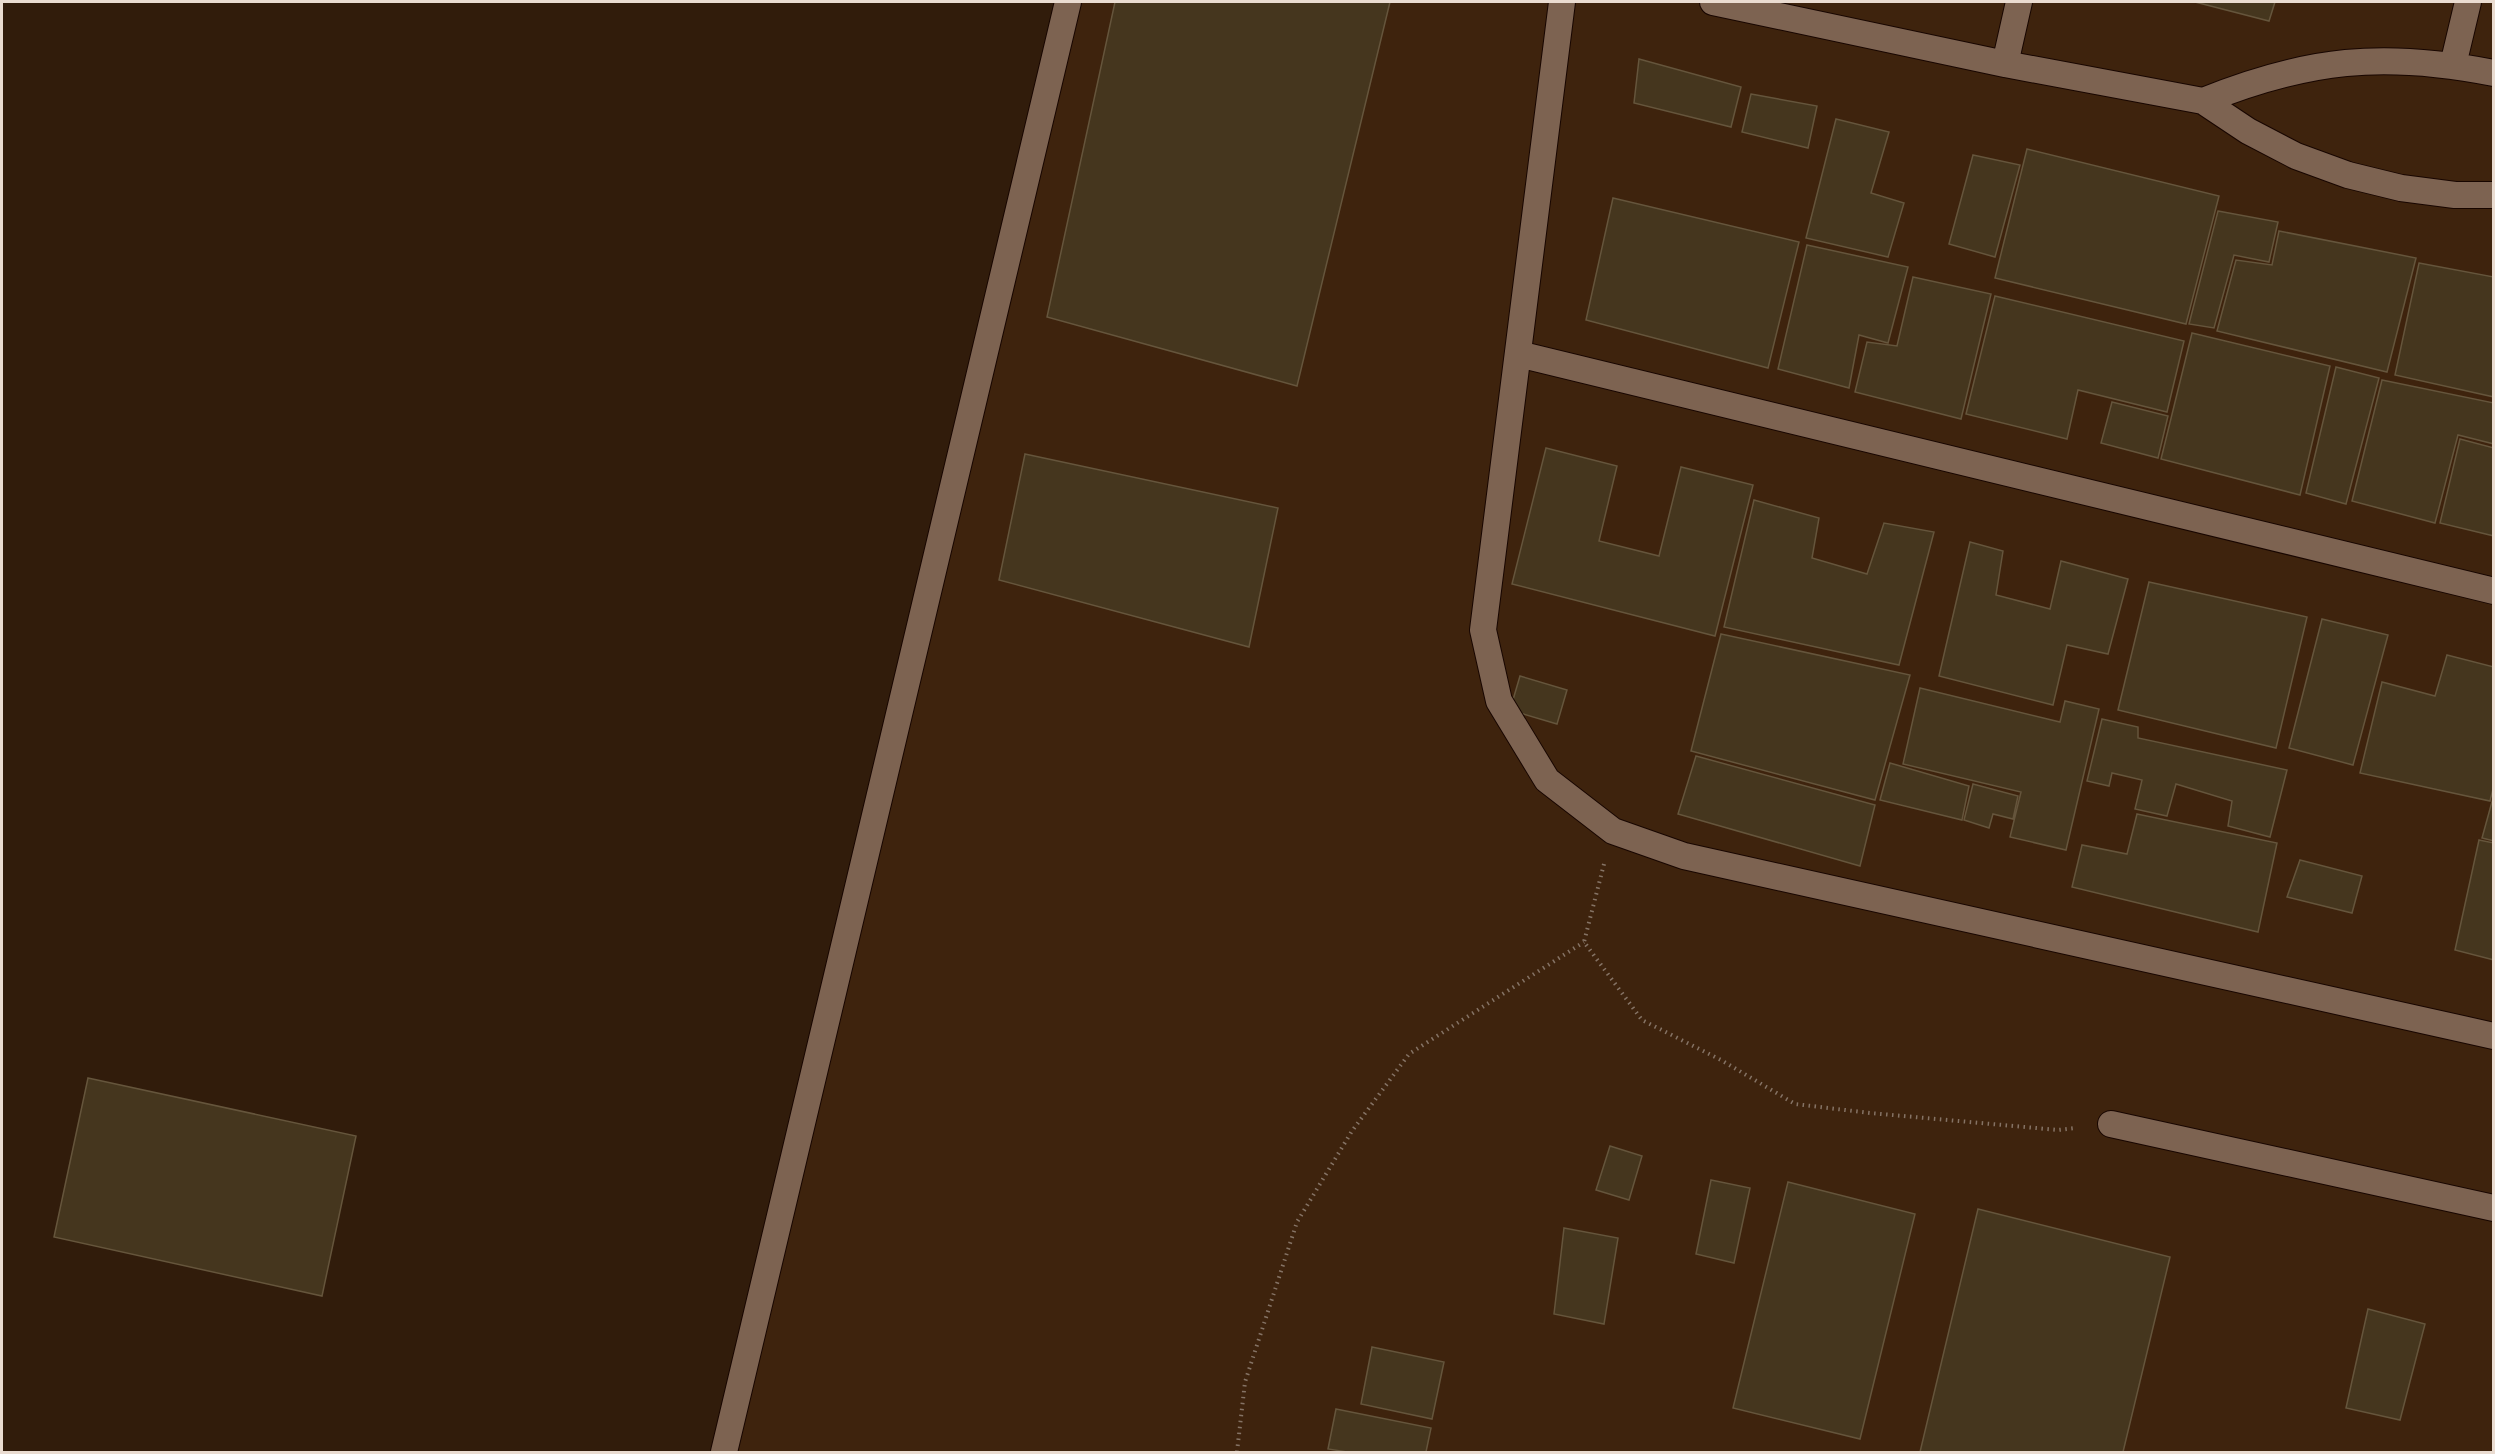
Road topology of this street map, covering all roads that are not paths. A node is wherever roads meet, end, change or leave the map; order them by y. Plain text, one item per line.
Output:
1 (1068, 2) edge
2 (1562, 2) edge
3 (1713, 2) edge
4 (2019, 2) edge
5 (2468, 2) edge
6 (2005, 64) junction
7 (2453, 65) junction
8 (2493, 73) edge
9 (2203, 101) junction
10 (2493, 195) edge
11 (1518, 354) junction
12 (2493, 591) edge
13 (2493, 1035) edge
14 (2110, 1124) road end
15 (2493, 1208) edge
16 (724, 1452) edge

1 - 16 lane
2 - 11 lane
3 - 6 lane
4 - 6 lane
5 - 7 lane
6 - 9 lane
7 - 8 lane
7 - 9 lane
9 - 10 lane
11 - 12 lane
11 - 13 lane
14 - 15 lane

